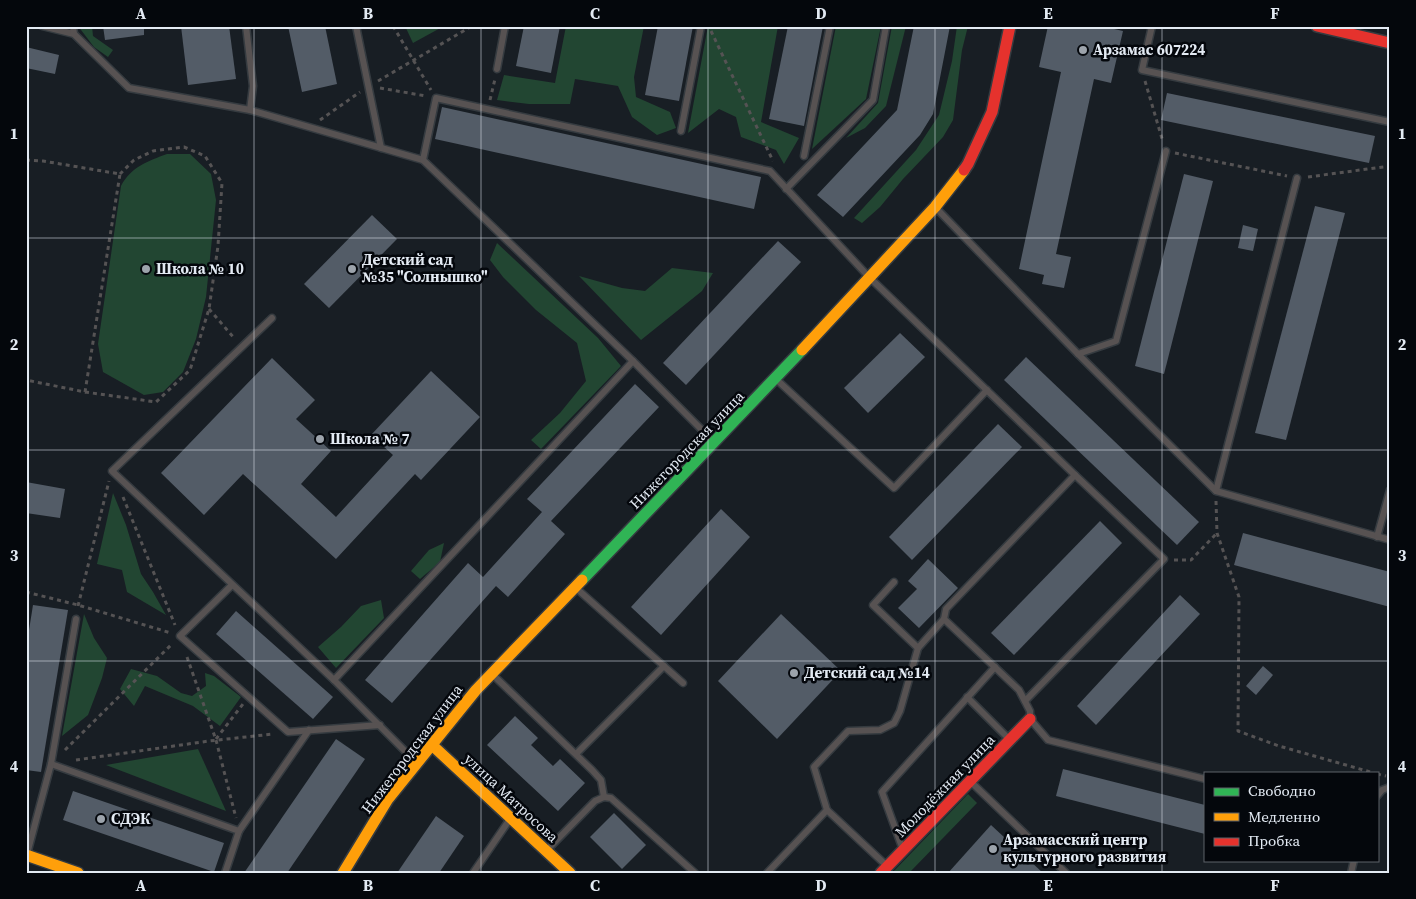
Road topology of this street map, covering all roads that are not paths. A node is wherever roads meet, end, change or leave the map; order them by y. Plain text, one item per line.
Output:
1 (42, 26) edge
2 (73, 26) edge
3 (246, 26) edge
4 (356, 26) edge
5 (505, 26) edge
6 (701, 26) edge
7 (830, 26) edge
8 (886, 26) edge
9 (1010, 26) edge
10 (1152, 26) edge
11 (1317, 26) edge
12 (74, 34) junction
13 (1390, 43) edge
14 (497, 69) road end
15 (250, 110) junction
16 (1390, 122) edge
17 (681, 131) dead end
18 (381, 148) junction
19 (1166, 151) road end
20 (804, 156) dead end
21 (423, 160) junction
22 (1298, 178) road end
23 (786, 188) junction
24 (935, 207) junction
25 (870, 277) junction
26 (272, 318) dead end
27 (1078, 354) junction
28 (633, 360) junction
29 (776, 378) junction
30 (987, 390) junction
31 (715, 443) junction
32 (1075, 475) junction
33 (1390, 490) edge
34 (1216, 491) junction
35 (1377, 537) junction
36 (1390, 540) edge
37 (894, 582) dead end
38 (232, 584) junction
39 (575, 588) junction
40 (76, 619) road end
41 (944, 619) junction
42 (918, 648) junction
43 (664, 666) junction
44 (995, 667) junction
45 (492, 674) junction
46 (334, 680) junction
47 (683, 683) dead end
48 (967, 697) junction
49 (1025, 701) junction
50 (1030, 719) junction
51 (380, 724) junction
52 (309, 730) junction
53 (1010, 740) junction
54 (432, 745) junction
55 (576, 754) junction
56 (417, 762) junction
57 (51, 764) junction
58 (1204, 779) edge
59 (971, 781) junction
60 (1390, 787) edge
61 (1378, 795) edge
62 (604, 797) junction
63 (827, 810) junction
64 (510, 818) junction
65 (240, 831) junction
66 (546, 851) junction
67 (903, 851) junction
68 (26, 855) edge
69 (885, 869) edge
70 (78, 873) edge
71 (226, 873) edge
72 (343, 873) edge
73 (473, 873) edge
74 (570, 873) edge
75 (695, 873) edge
76 (766, 873) edge
77 (1066, 873) edge

1 - 12 lane
2 - 12 lane
3 - 15 lane
4 - 18 lane
5 - 14 lane
6 - 17 lane
7 - 20 lane
8 - 23 lane
9 - 24 street, Нижегородская улица
10 - 16 lane
11 - 13 street
12 - 15 lane
15 - 18 lane
18 - 21 lane
19 - 27 lane
21 - 23 lane
21 - 28 lane
22 - 34 lane
23 - 25 lane
24 - 25 street, Нижегородская улица
24 - 27 lane
25 - 29 street, Нижегородская улица
25 - 30 lane
26 - 38 lane
27 - 34 lane
28 - 31 lane
28 - 46 lane
29 - 30 lane
29 - 31 street, Нижегородская улица
30 - 32 lane
31 - 39 street, Нижегородская улица
32 - 41 lane
32 - 49 lane
33 - 35 lane
34 - 35 lane
35 - 36 lane
37 - 42 lane
38 - 46 lane
38 - 52 lane
39 - 43 lane
39 - 45 street, Нижегородская улица
40 - 57 lane
41 - 42 lane
41 - 44 lane
42 - 63 lane
43 - 47 lane
43 - 55 lane
44 - 48 lane
44 - 49 lane
45 - 54 street, Нижегородская улица
45 - 55 lane
46 - 51 lane
48 - 53 lane
48 - 67 lane
49 - 50 lane
50 - 53 street, Молодёжная улица
50 - 58 lane
51 - 52 lane
51 - 56 lane
52 - 65 lane
53 - 59 street, Молодёжная улица
54 - 56 street, Нижегородская улица
54 - 64 street, улица Матросова
55 - 62 lane
56 - 72 street, Нижегородская улица
57 - 65 lane
57 - 68 lane
59 - 67 street, Молодёжная улица
59 - 77 lane
60 - 61 lane
62 - 66 lane
62 - 75 lane
63 - 69 lane
63 - 76 lane
64 - 66 street, улица Матросова
64 - 73 lane
65 - 71 lane
66 - 74 street, улица Матросова
67 - 69 street, Молодёжная улица
68 - 70 street

